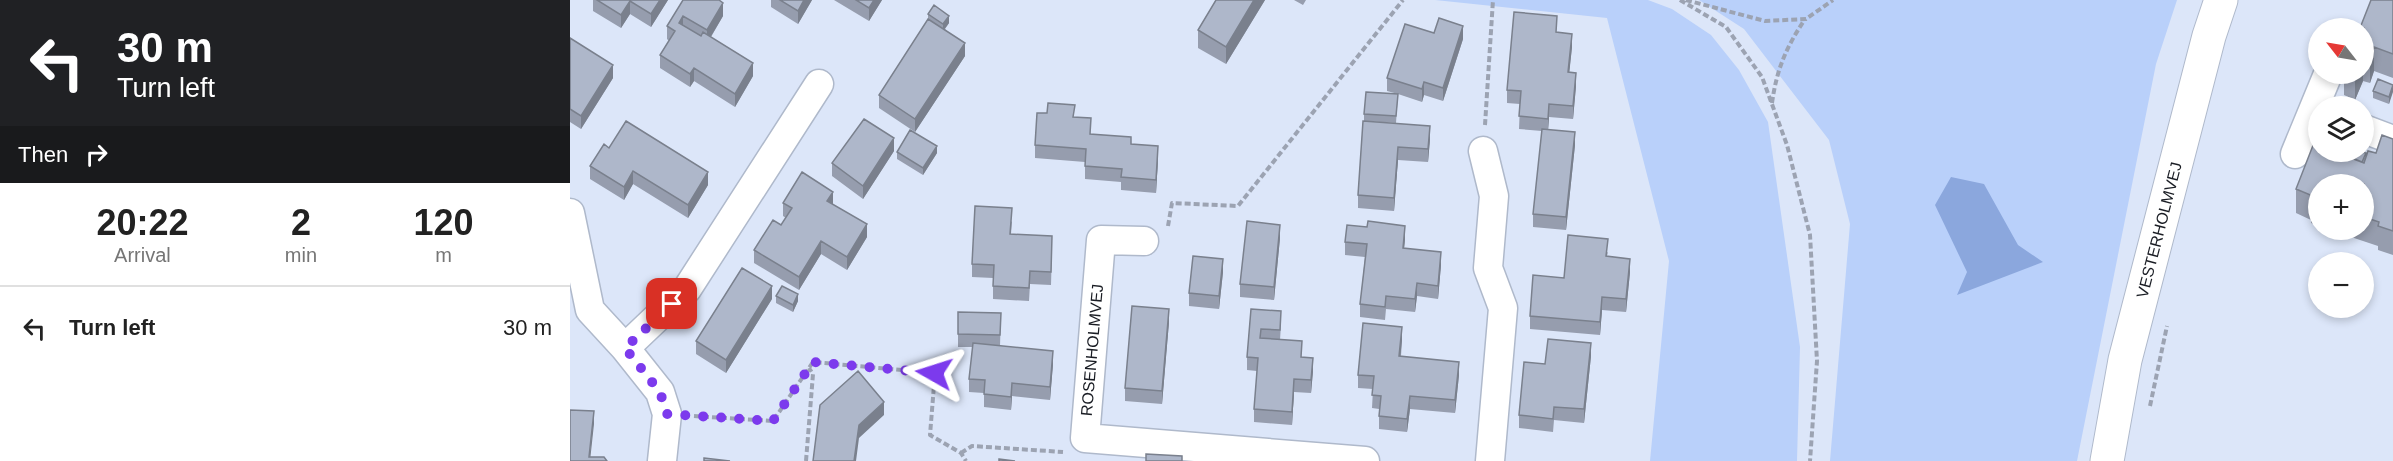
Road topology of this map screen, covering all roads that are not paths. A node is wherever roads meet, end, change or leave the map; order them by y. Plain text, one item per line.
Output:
1 (2221, 0) edge
2 (819, 84) dead end
3 (2308, 127) edge
4 (2374, 133) edge
5 (2393, 140) edge
6 (1483, 151) road end
7 (2295, 154) dead end
8 (570, 213) edge
9 (1144, 241) road end
10 (625, 348) junction
11 (662, 461) edge
12 (1365, 461) edge
13 (1490, 461) edge
14 (2107, 461) edge

1 - 14 street, VESTERHOLMVEJ
2 - 10 street
3 - 7 street
4 - 5 street
6 - 13 street
8 - 10 street
9 - 12 street, ROSENHOLMVEJ
10 - 11 street

